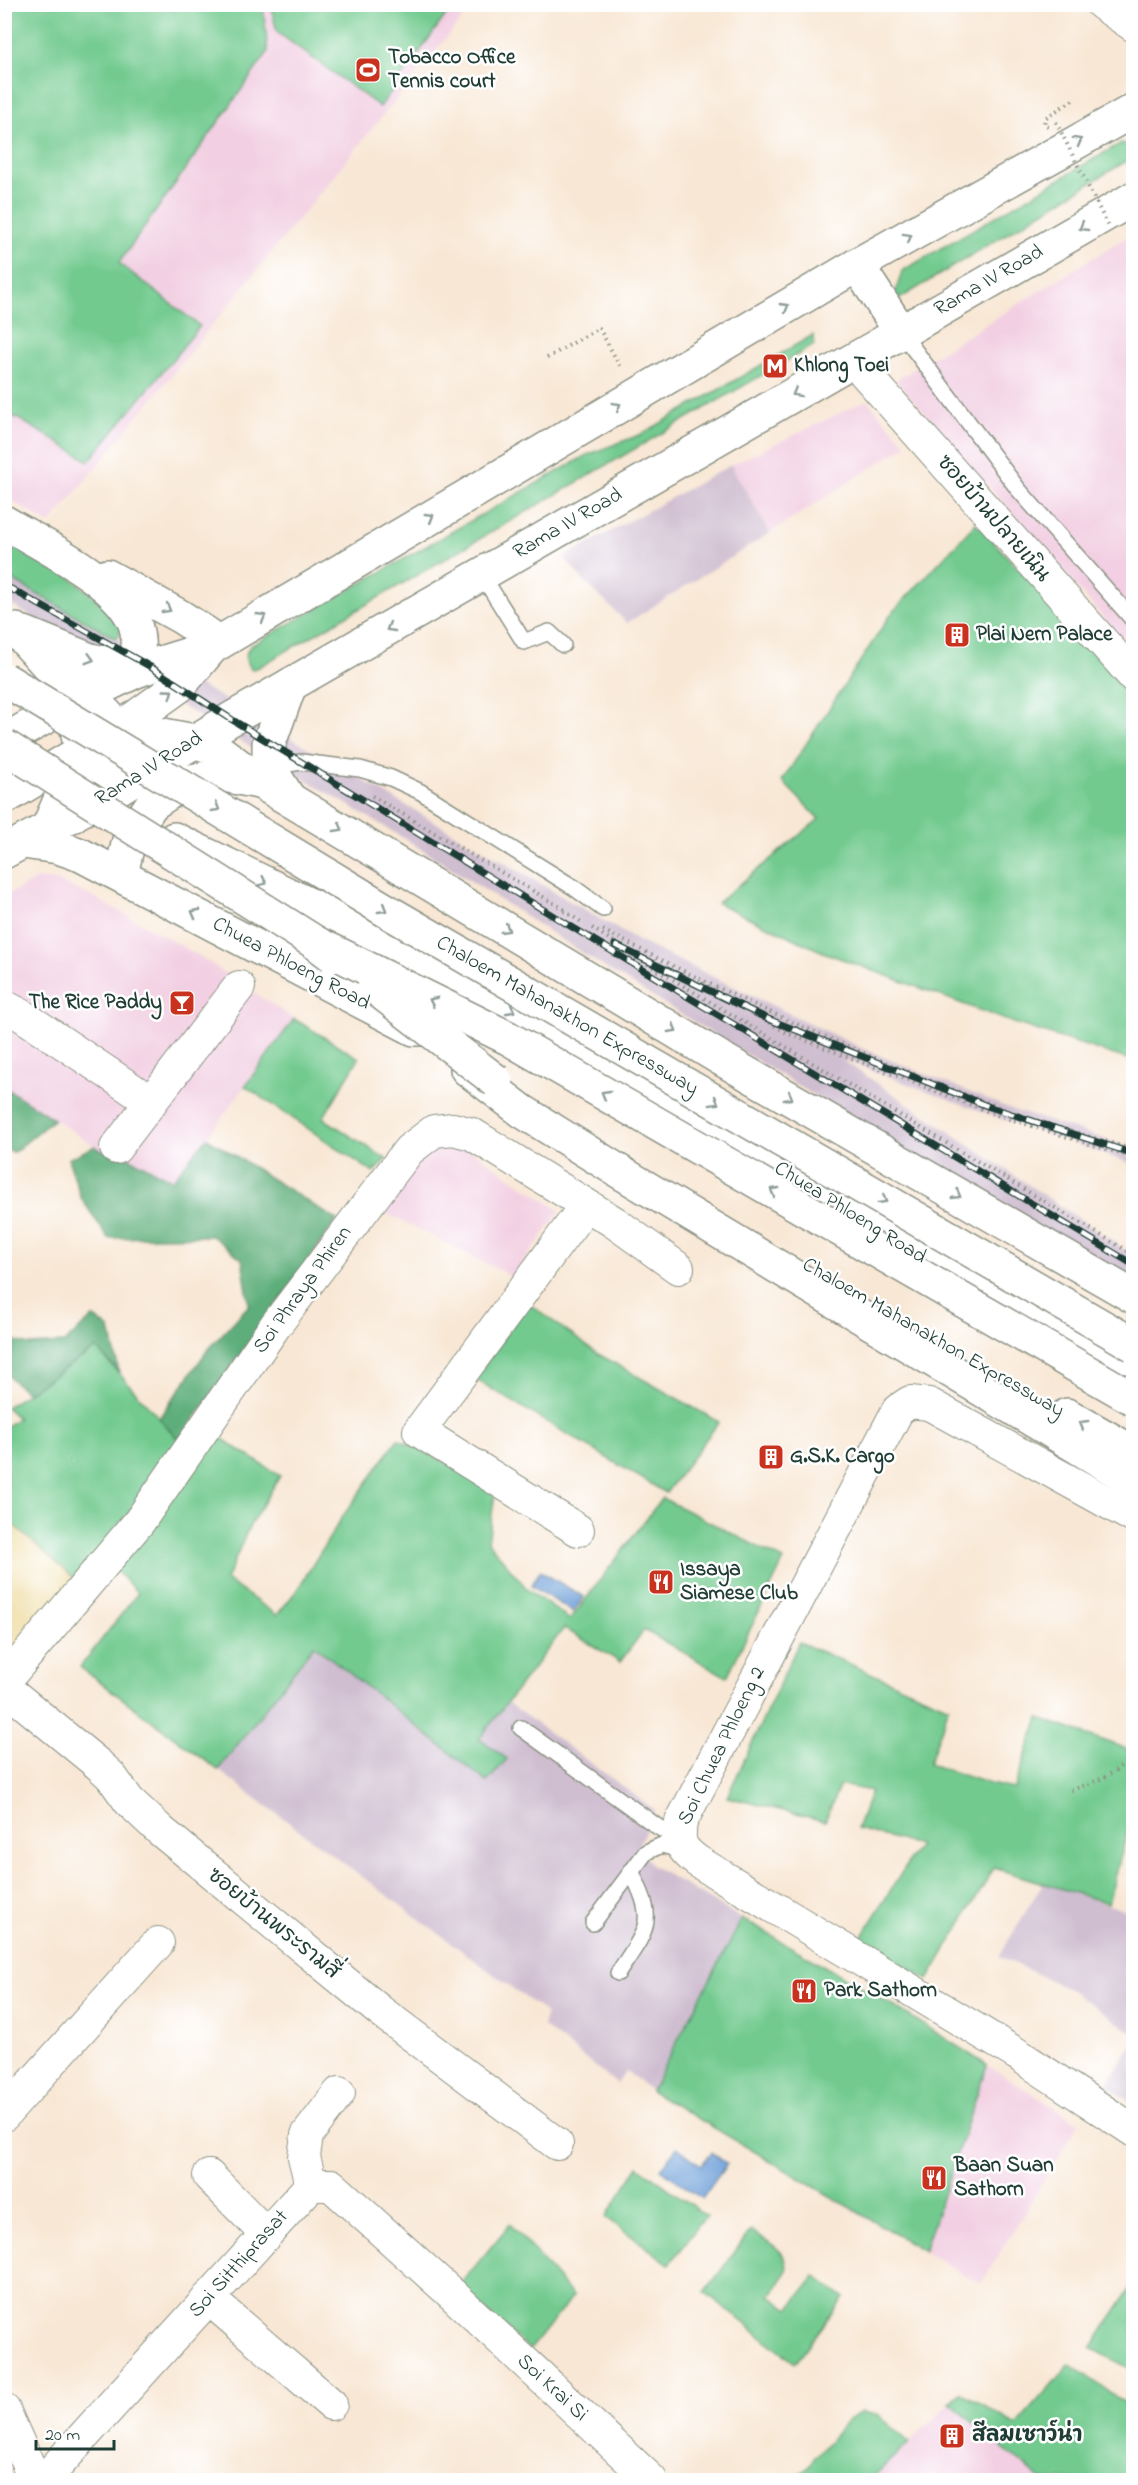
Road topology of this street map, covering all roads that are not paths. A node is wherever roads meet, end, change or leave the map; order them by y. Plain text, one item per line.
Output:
1 (1102, 4) edge
2 (1134, 26) edge
3 (1134, 110) edge
4 (1134, 198) edge
5 (857, 265) junction
6 (901, 332) junction
7 (853, 360) junction
8 (4, 522) edge
9 (77, 565) junction
10 (482, 575) junction
11 (1134, 621) edge
12 (10, 627) edge
13 (215, 644) junction
14 (563, 645) dead end
15 (138, 670) junction
16 (1134, 677) edge
17 (4, 680) edge
18 (290, 686) junction
19 (80, 698) junction
20 (115, 731) junction
21 (4, 741) edge
22 (194, 741) junction
23 (4, 746) edge
24 (81, 751) junction
25 (273, 782) junction
26 (4, 798) edge
27 (54, 813) edge
28 (139, 823) junction
29 (121, 874) junction
30 (603, 909) dead end
31 (316, 943) junction
32 (239, 987) dead end
33 (4, 1006) edge
34 (414, 1029) junction
35 (571, 1041) junction
36 (151, 1102) junction
37 (116, 1148) dead end
38 (586, 1205) junction
39 (678, 1268) dead end
40 (1134, 1297) edge
41 (1134, 1345) edge
42 (1134, 1377) edge
43 (1134, 1399) edge
44 (1134, 1453) edge
45 (1134, 1481) edge
46 (1134, 1517) edge
47 (578, 1530) dead end
48 (4, 1682) edge
49 (4, 1686) edge
50 (520, 1728) dead end
51 (682, 1845) junction
52 (631, 1871) junction
53 (593, 1923) dead end
54 (158, 1943) dead end
55 (618, 1973) dead end
56 (339, 2093) dead end
57 (4, 2115) edge
58 (1134, 2131) edge
59 (557, 2144) dead end
60 (209, 2176) dead end
61 (311, 2185) junction
62 (266, 2234) junction
63 (208, 2298) junction
64 (331, 2404) dead end
65 (4, 2410) edge
66 (35, 2481) edge
67 (44, 2481) edge
68 (651, 2481) edge

1 - 2 street
5 -> 3 main road
4 -> 6 main road, Rama IV Road
5 - 6 main road
13 -> 5 main road
6 - 7 main road, Rama IV Road
6 - 11 lane
7 -> 10 main road, Rama IV Road
7 - 16 street, ซอยบ้านปลายเนิน
8 - 9 main road
9 -> 13 main road
9 - 15 main road
10 - 14 lane
10 -> 18 main road, Rama IV Road
12 -> 15 main road
12 - 19 main road
13 - 15 main road
20 -> 13 main road
15 - 19 main road
17 -> 41 main road, Chaloem Mahanakhon Expressway, bridge
18 - 22 main road, Rama IV Road
18 - 25 main road
19 - 20 main road
19 - 21 main road
19 - 24 main road
20 - 22 main road
20 - 24 main road
20 - 27 main road
22 - 25 main road
22 - 27 main road, Rama IV Road
23 - 31 main road, Chaloem Mahanakhon Expressway, bridge
24 - 27 main road
25 - 28 main road
25 - 30 lane
25 -> 40 main road
26 - 27 main road, Rama IV Road
27 - 28 main road, Chuea Phloeng Road
27 - 29 main road, Chuea Phloeng Road
28 - 29 main road
28 -> 35 main road, Chuea Phloeng Road
34 -> 29 main road, Chuea Phloeng Road
43 -> 31 main road, Chaloem Mahanakhon Expressway, bridge
44 -> 31 main road, Chaloem Mahanakhon Expressway, bridge
32 - 36 street
33 - 36 street
34 - 35 main road, Chuea Phloeng Road
34 - 45 main road
35 - 42 main road, Chuea Phloeng Road
36 - 37 street
38 - 39 street, Soi Phraya Phiren
38 - 47 street
38 - 48 street, Soi Phraya Phiren
46 - 51 street, Soi Chuea Phloeng 2
49 - 59 street, ซอยบ้านพระรามสี่
50 - 51 lane
51 - 52 lane
51 - 58 street, Soi Chuea Phloeng 2
52 - 53 lane
52 - 55 lane
54 - 57 street
56 - 61 street
60 - 62 street
61 - 62 street, Soi Sitthiprasat
61 - 68 street, Soi Krai Si
62 - 63 street, Soi Sitthiprasat
63 - 64 street
63 - 67 street, Soi Sitthiprasat
65 - 66 street

